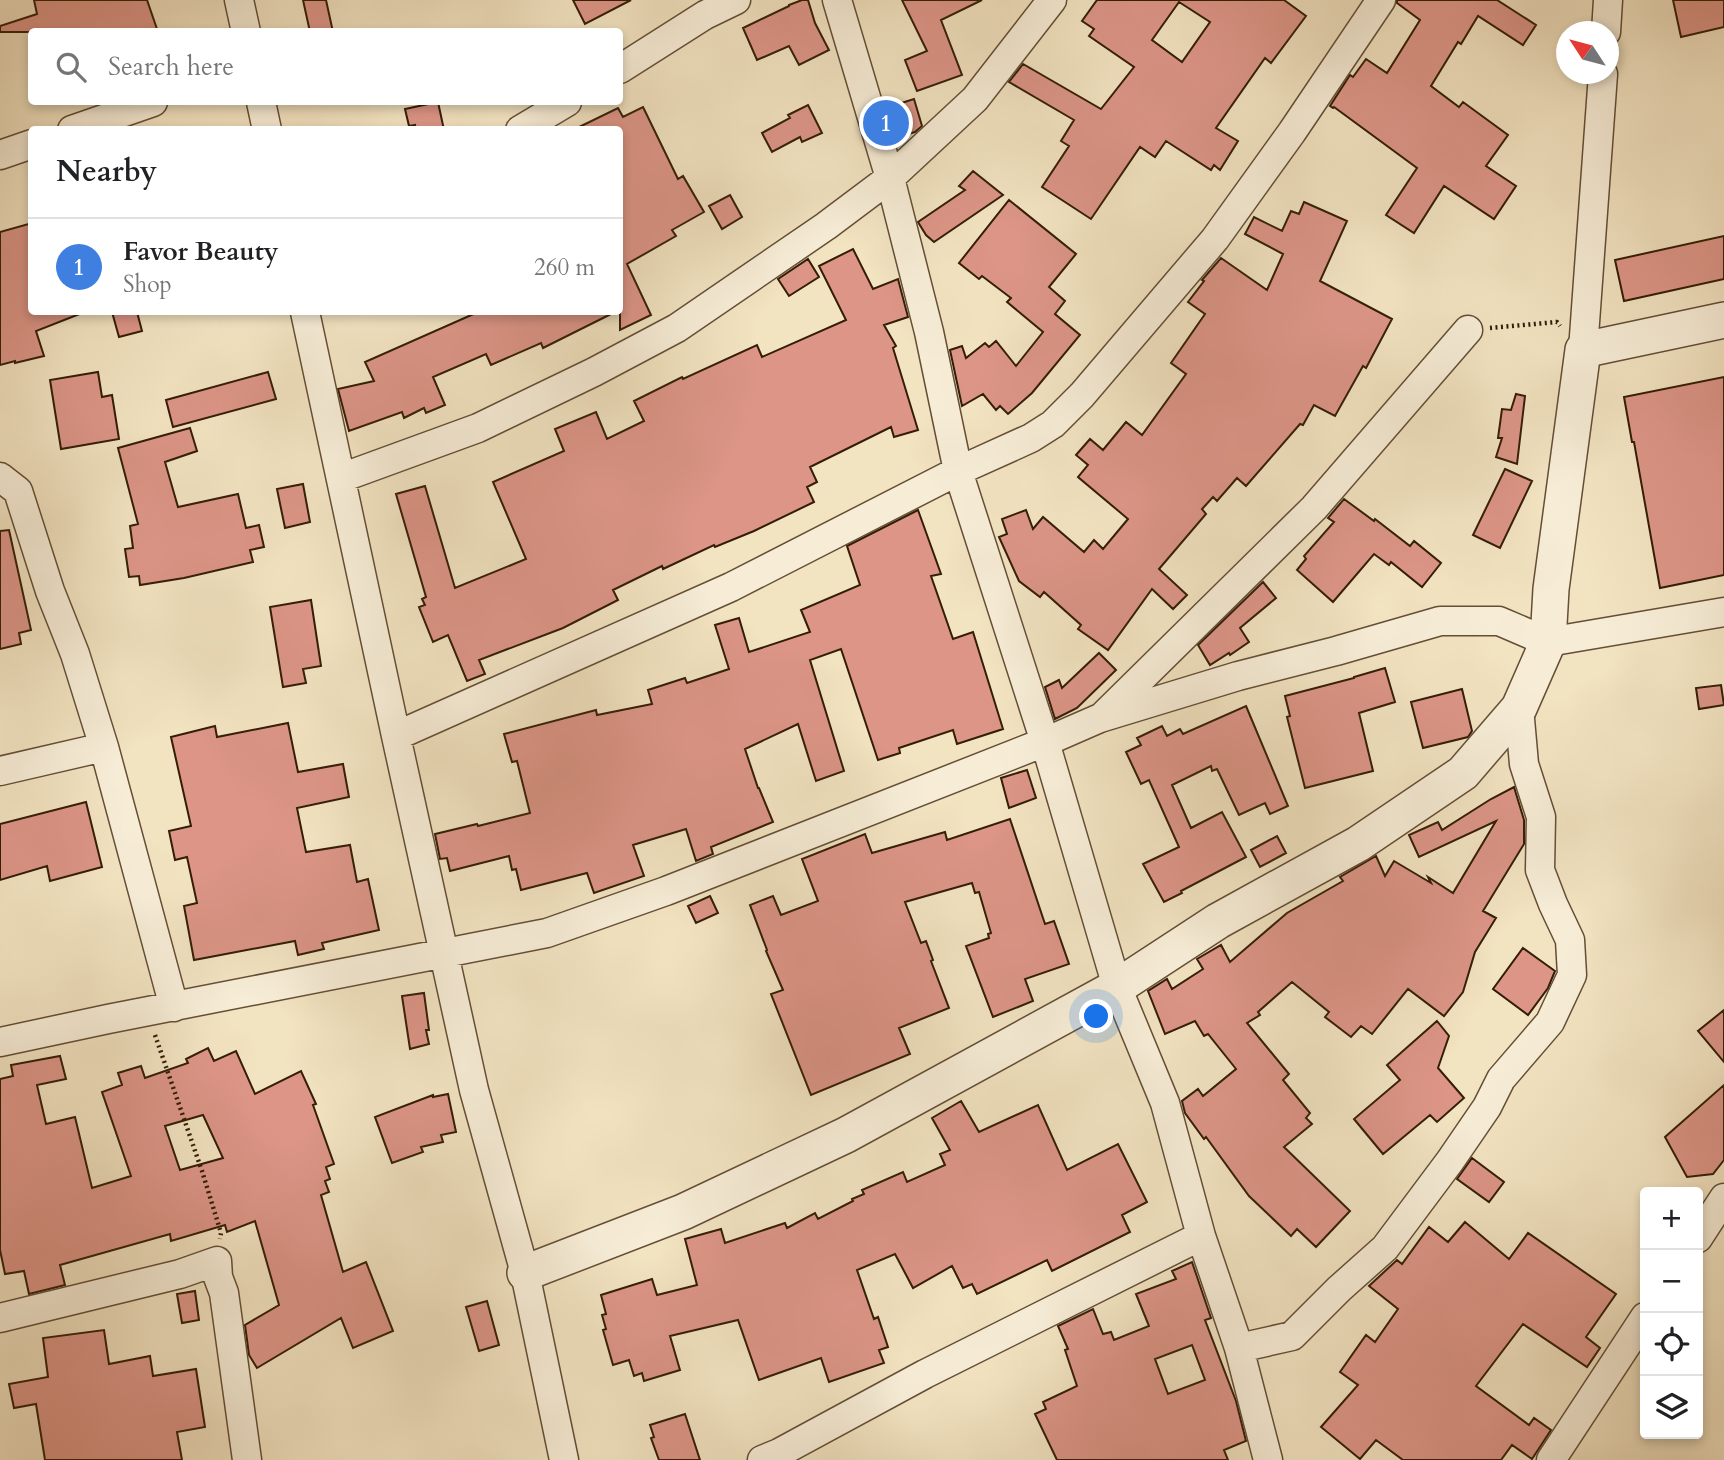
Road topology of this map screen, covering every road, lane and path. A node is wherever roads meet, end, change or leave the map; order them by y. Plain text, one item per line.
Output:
1 (239, 0) edge
2 (736, 0) edge
3 (837, 0) edge
4 (1052, 0) edge
5 (1381, 0) edge
6 (1608, 0) edge
7 (1607, 21) edge
8 (245, 28) edge
9 (623, 67) edge
10 (1602, 84) edge
11 (144, 105) edge
12 (262, 105) edge
13 (562, 105) edge
14 (84, 126) edge
15 (266, 126) edge
16 (527, 126) edge
17 (28, 145) edge
18 (0, 155) edge
19 (890, 178) junction
20 (306, 315) edge
21 (1724, 320) edge
22 (1468, 330) joint
23 (1583, 350) junction
24 (958, 471) junction
25 (0, 477) edge
26 (341, 478) junction
27 (1724, 612) edge
28 (1548, 642) junction
29 (1519, 708) junction
30 (1100, 718) junction
31 (396, 736) junction
32 (1045, 742) junction
33 (104, 747) junction
34 (0, 771) edge
35 (444, 953) junction
36 (1117, 987) junction
37 (161, 1010) junction
38 (0, 1042) edge
39 (1724, 1198) edge
40 (1703, 1230) edge
41 (1201, 1236) junction
42 (217, 1261) junction
43 (525, 1273) junction
44 (0, 1318) edge
45 (1640, 1325) edge
46 (1239, 1348) junction
47 (247, 1460) edge
48 (564, 1460) edge
49 (762, 1460) edge
50 (1268, 1460) edge
51 (1551, 1460) edge

1 - 8 street
2 - 9 street
3 - 19 street
4 - 19 street
5 - 24 street
6 - 7 street
10 - 23 street
11 - 14 street
12 - 15 street
13 - 16 street
17 - 18 street
19 - 24 street
19 - 26 street
20 - 26 street
21 - 23 street
22 - 23 path
22 - 30 street
23 - 28 street
24 - 31 street
24 - 32 street
25 - 33 street
26 - 31 street
27 - 28 street
28 - 29 street
28 - 30 street
29 - 36 street
29 - 46 street
30 - 32 street
31 - 35 street
32 - 35 street
32 - 36 street
33 - 34 street
33 - 37 street
35 - 37 street
35 - 43 street
36 - 41 street
36 - 43 street
37 - 38 street
37 - 42 path
39 - 40 street
41 - 46 street
41 - 49 street
42 - 44 street
42 - 47 street
43 - 48 street
45 - 51 street
46 - 50 street

